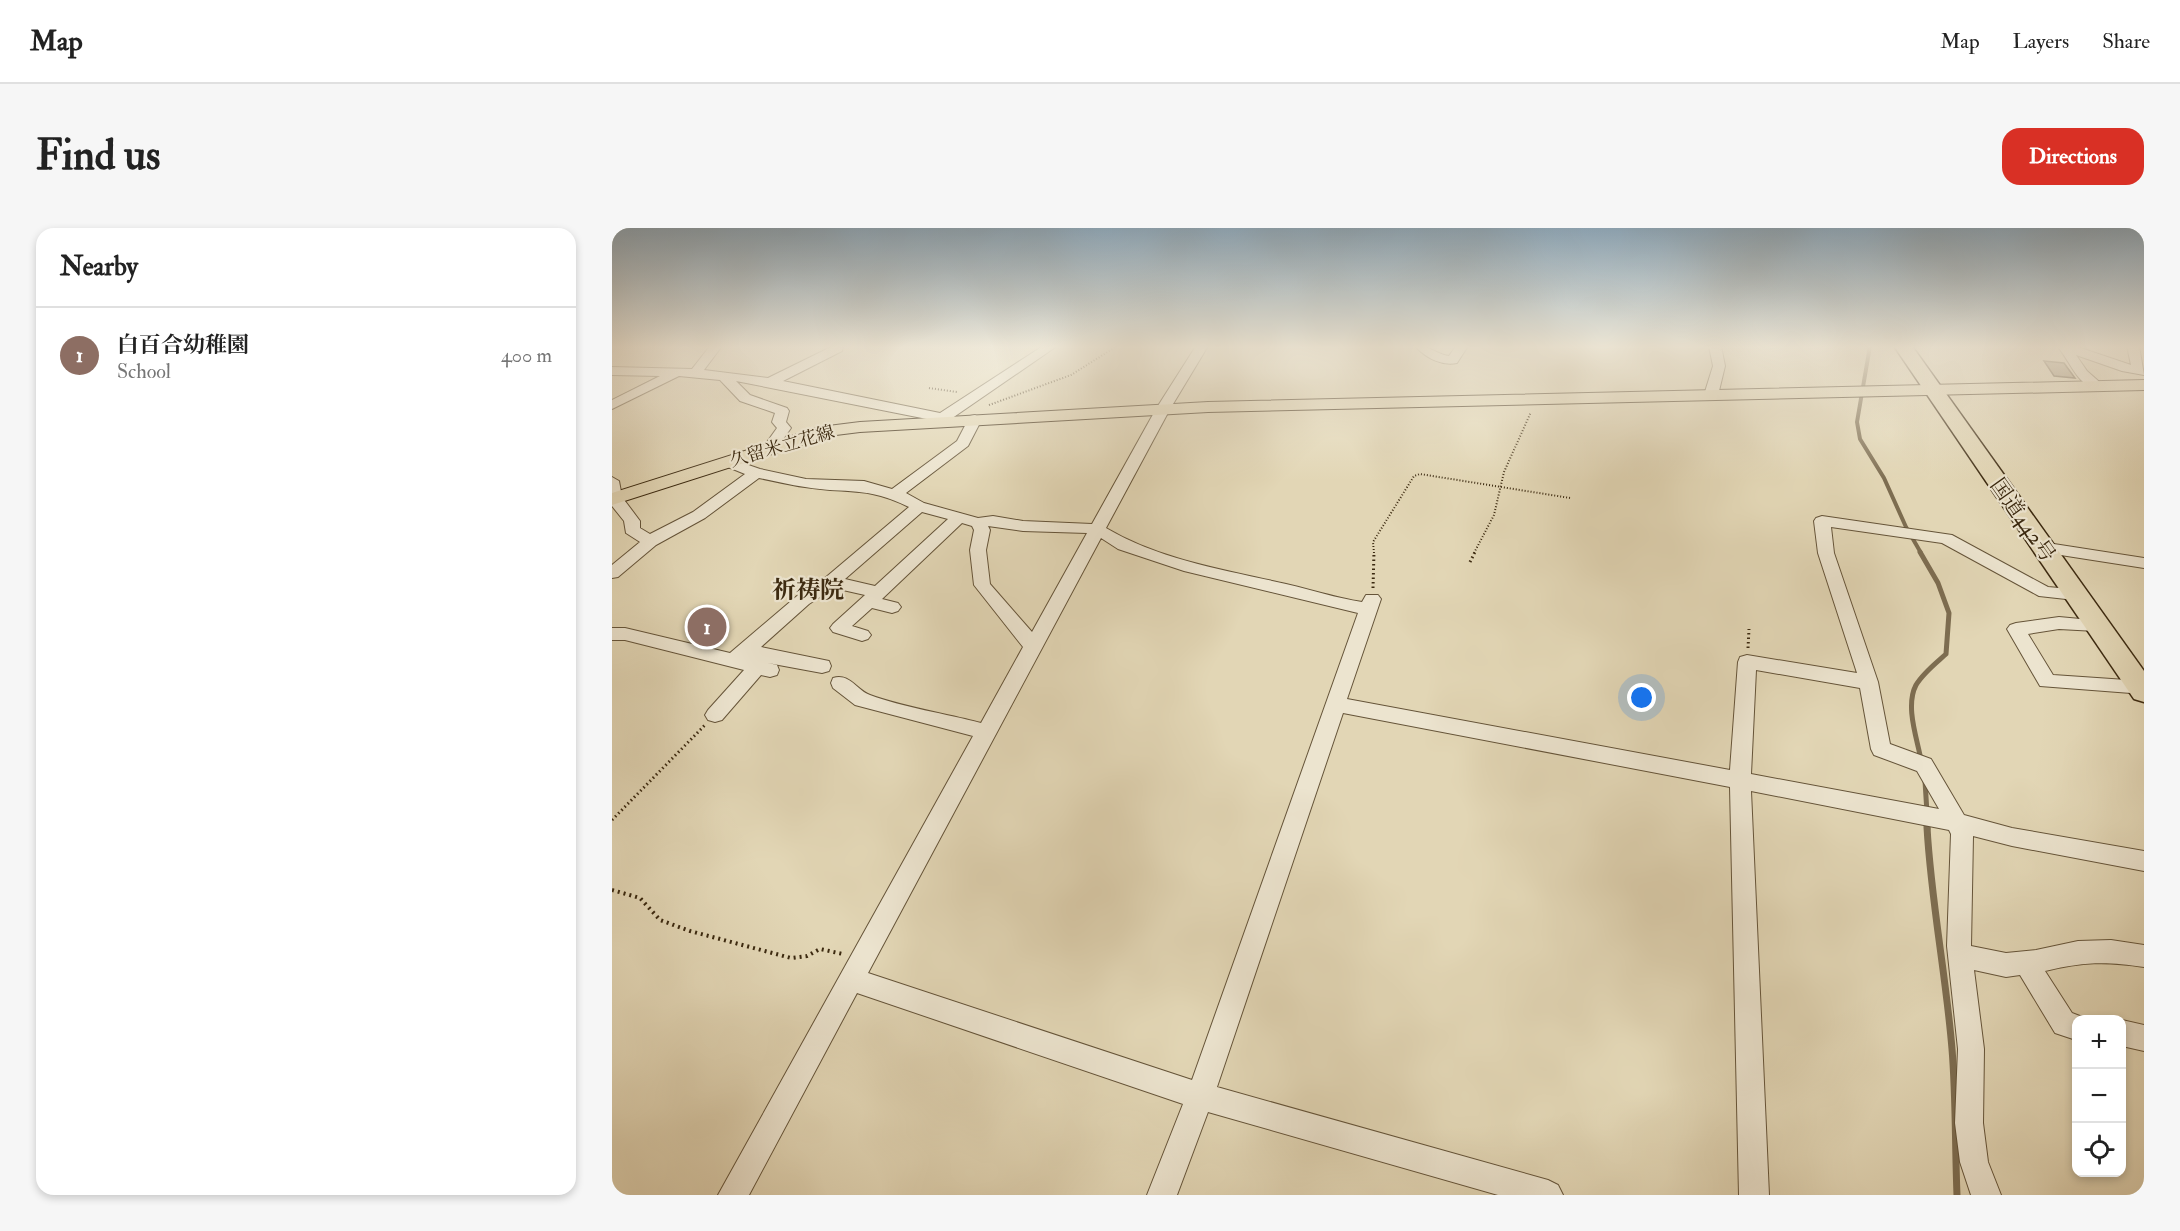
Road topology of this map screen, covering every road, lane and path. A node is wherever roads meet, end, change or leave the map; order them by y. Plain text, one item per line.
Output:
1 (639, 391) edge
2 (737, 391) edge
3 (751, 391) edge
4 (811, 391) edge
5 (953, 391) edge
6 (984, 391) edge
7 (1028, 391) edge
8 (1175, 391) edge
9 (1712, 391) edge
10 (1928, 391) edge
11 (1935, 391) edge
12 (1711, 395) junction
13 (741, 396) junction
14 (975, 397) junction
15 (1540, 398) junction
16 (612, 405) edge
17 (1164, 409) junction
18 (975, 418) junction
19 (941, 420) junction
20 (776, 447) junction
21 (728, 462) junction
22 (756, 473) junction
23 (1502, 488) junction
24 (613, 492) edge
25 (895, 495) junction
26 (1570, 498) dead end
27 (919, 506) junction
28 (959, 518) junction
29 (978, 523) junction
30 (1099, 530) junction
31 (650, 541) junction
32 (2041, 547) junction
33 (1470, 562) dead end
34 (2144, 564) edge
35 (612, 573) edge
36 (831, 582) junction
37 (2075, 594) junction
38 (873, 596) junction
39 (1370, 604) junction
40 (892, 607) dead end
41 (2096, 625) junction
42 (612, 634) edge
43 (862, 635) dead end
44 (1034, 647) junction
45 (740, 655) junction
46 (822, 666) dead end
47 (1869, 682) junction
48 (840, 683) dead end
49 (2142, 690) edge
50 (1336, 704) junction
51 (715, 715) joint
52 (987, 732) junction
53 (1740, 780) junction
54 (612, 820) edge
55 (1957, 822) junction
56 (2144, 861) edge
57 (612, 890) edge
58 (1960, 956) junction
59 (2144, 956) edge
60 (2031, 963) junction
61 (856, 969) junction
62 (2072, 1026) edge
63 (2126, 1034) edge
64 (2144, 1038) edge
65 (1201, 1096) junction
66 (733, 1195) edge
67 (1162, 1195) edge
68 (1548, 1195) edge
69 (1754, 1195) edge
70 (1986, 1195) edge

1 - 16 street
2 - 13 street
3 - 13 street
4 - 19 street
5 - 14 path
6 - 14 street
7 - 18 path
8 - 17 street
9 - 12 street
10 - 12 main road, 久留米立花線
11 - 32 highway, 国道442号
12 - 15 main road, 久留米立花線
13 - 20 street
14 - 19 street
15 - 17 main road, 久留米立花線
15 - 23 path
17 - 18 main road, 久留米立花線
17 - 30 street
18 - 19 main road, 久留米立花線
18 - 25 street
19 - 20 main road, 久留米立花線
20 - 21 main road, 久留米立花線
21 - 22 street
21 - 24 main road, 久留米立花線
22 - 25 street
22 - 31 street
23 - 26 path
23 - 33 path
23 - 39 path
24 - 31 street
25 - 27 street
27 - 28 street
27 - 36 street
28 - 29 street
28 - 38 street
29 - 30 street
29 - 44 street
30 - 39 street
30 - 44 street
31 - 35 street
32 - 34 street
32 - 37 highway, 国道442号
36 - 38 street
36 - 45 street
37 - 41 highway, 国道442号
37 - 47 street
38 - 40 street
38 - 43 street
39 - 50 street
41 - 49 highway, 国道442号
41 - 49 street
42 - 45 street
44 - 52 street
45 - 46 street
45 - 51 street
47 - 53 street
47 - 55 street
48 - 52 street
50 - 53 street
50 - 65 street
51 - 54 path
52 - 61 street
53 - 55 street
53 - 69 street
55 - 56 street
55 - 58 street
57 - 61 path
58 - 60 street
58 - 70 street
59 - 60 street
60 - 62 street
61 - 65 street
61 - 66 street
63 - 64 street
65 - 67 street
65 - 68 street

